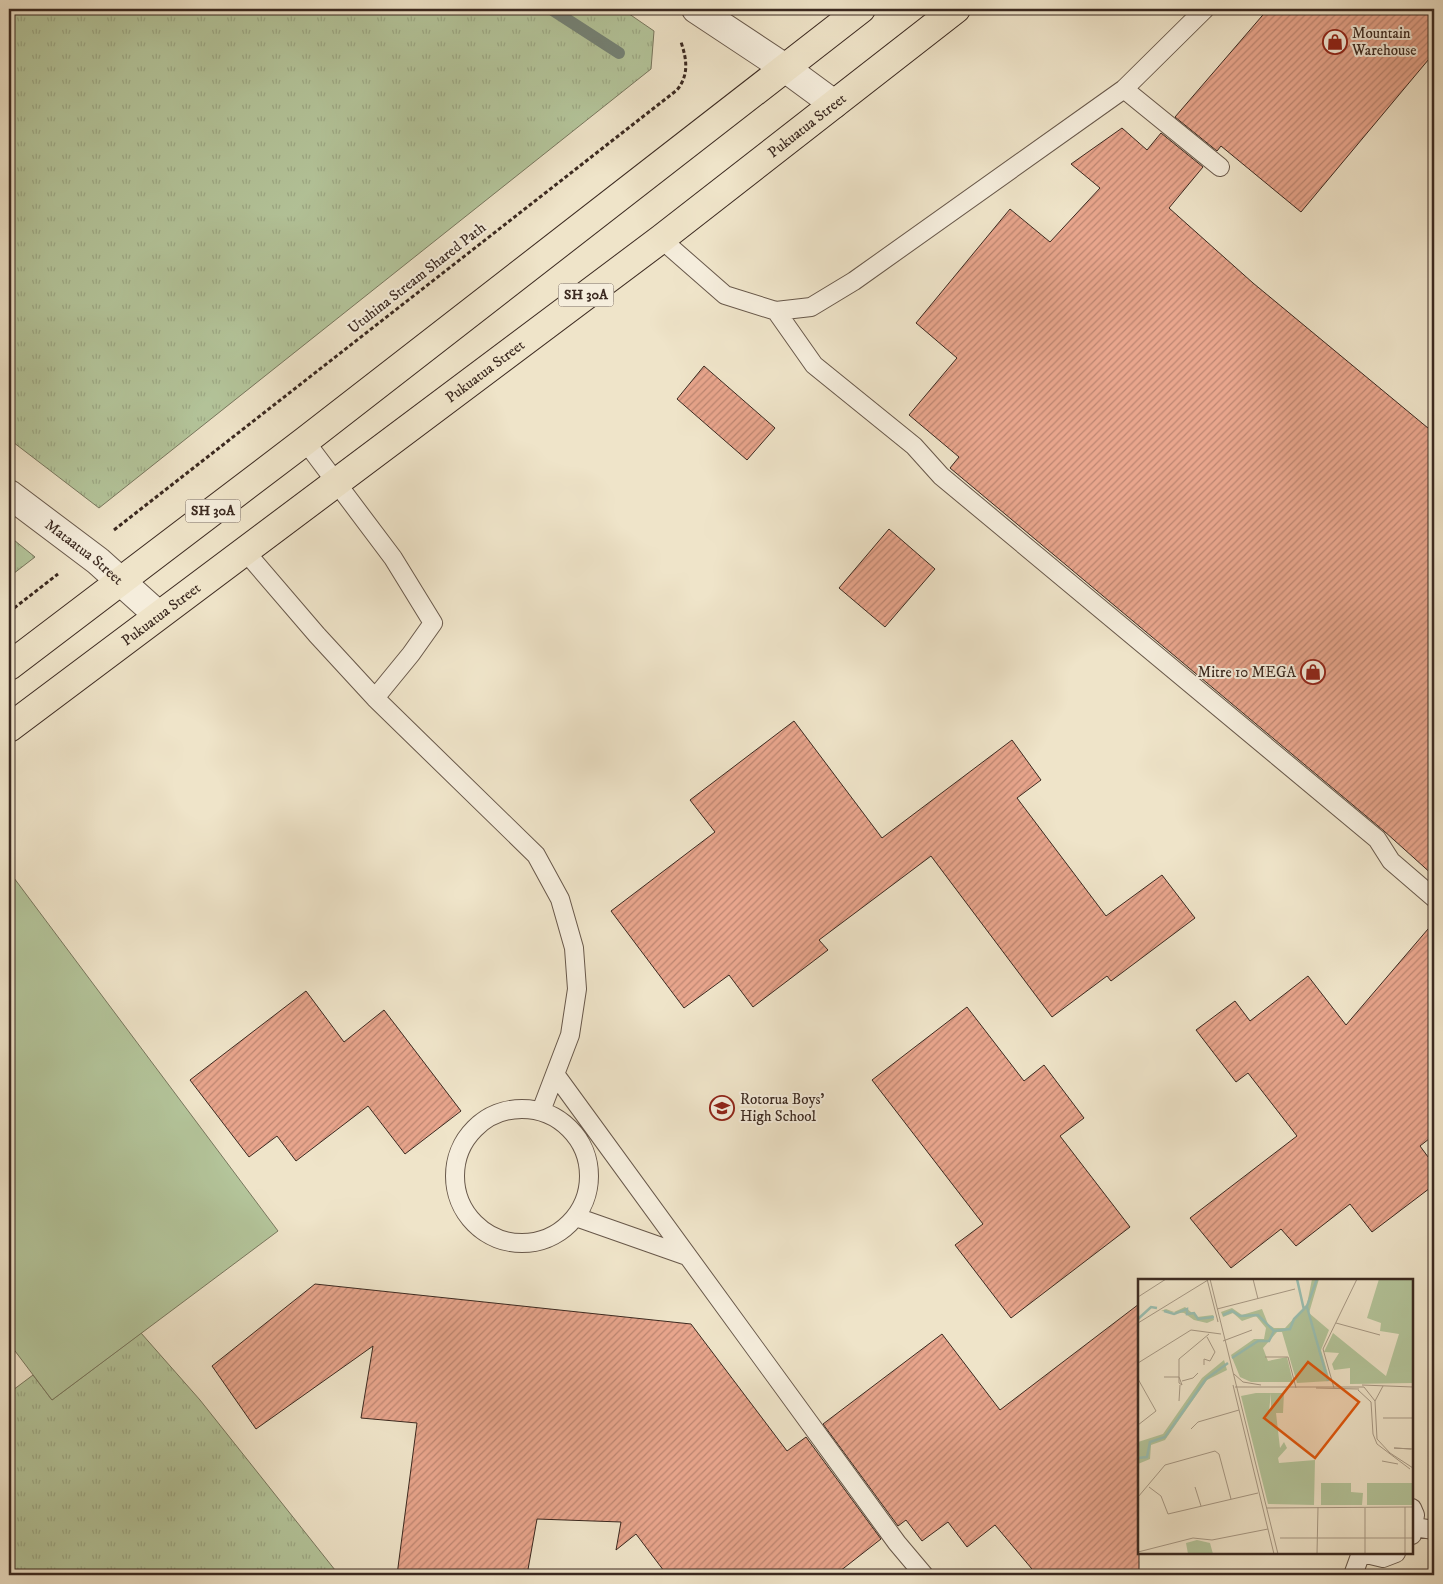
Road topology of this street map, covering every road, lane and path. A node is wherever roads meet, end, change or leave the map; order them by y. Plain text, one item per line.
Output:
1 (696, 9) edge
2 (861, 9) edge
3 (956, 9) edge
4 (1205, 9) edge
5 (679, 38) dead end
6 (785, 68) junction
7 (1124, 88) junction
8 (834, 104) junction
9 (1220, 166) dead end
10 (661, 239) junction
11 (776, 312) junction
12 (305, 441) junction
13 (336, 482) junction
14 (9, 494) edge
15 (120, 525) dead end
16 (244, 550) junction
17 (121, 580) junction
18 (39, 589) dead end
19 (9, 612) edge
20 (157, 614) junction
21 (9, 666) edge
22 (375, 698) junction
23 (9, 728) edge
24 (1434, 898) edge
25 (554, 1074) junction
26 (541, 1111) junction
27 (576, 1217) junction
28 (687, 1256) junction
29 (1413, 1512) edge
30 (1434, 1530) edge
31 (1413, 1531) edge
32 (1362, 1554) edge
33 (1366, 1554) edge
34 (1393, 1554) edge
35 (924, 1575) edge
36 (1353, 1575) edge

1 - 6 street
2 - 6 main road, SH 30A
3 - 8 main road, Pukuatua Street / SH 30A
4 - 7 lane
5 - 15 path, Utuhina Stream Shared Path
6 - 8 street
6 - 12 main road, SH 30A
7 - 9 lane
7 - 11 lane
8 - 10 main road, Pukuatua Street / SH 30A
10 - 11 lane
10 - 13 main road, Pukuatua Street / SH 30A
11 - 24 lane
12 - 13 lane
12 - 17 main road, SH 30A
13 - 16 main road, Pukuatua Street / SH 30A
13 - 22 lane
14 - 17 street, Mataatua Street
16 - 20 main road, Pukuatua Street / SH 30A
16 - 22 lane
17 - 20 street, Mataatua Street
17 - 21 main road, SH 30A
18 - 19 path
20 - 23 main road, Pukuatua Street / SH 30A
22 - 25 lane
25 - 26 lane
25 - 28 lane
26 - 27 lane
26 - 27 lane
27 - 28 lane
28 - 35 lane
29 - 31 lane
30 - 31 lane
32 - 36 lane
33 - 34 lane

